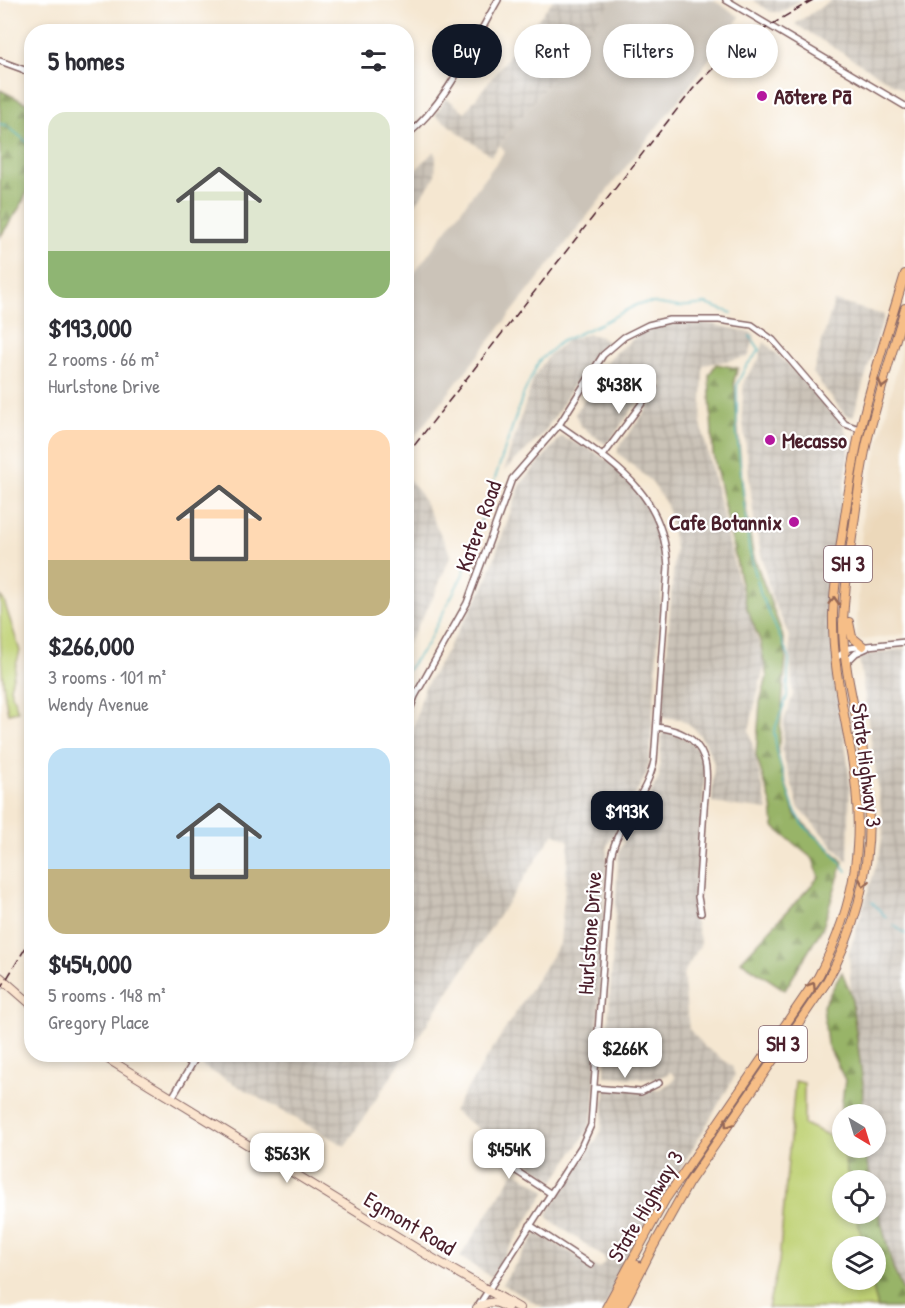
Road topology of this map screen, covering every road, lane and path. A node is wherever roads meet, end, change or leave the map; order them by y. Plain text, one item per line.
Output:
1 (498, 0) edge
2 (726, 0) edge
3 (734, 2) edge
4 (0, 61) edge
5 (24, 70) edge
6 (905, 106) edge
7 (414, 130) edge
8 (905, 274) edge
9 (895, 307) junction
10 (905, 309) edge
11 (654, 387) dead end
12 (559, 425) junction
13 (865, 430) junction
14 (602, 457) junction
15 (846, 583) junction
16 (905, 642) edge
17 (866, 647) junction
18 (845, 650) junction
19 (835, 659) junction
20 (846, 663) junction
21 (414, 699) edge
22 (657, 727) junction
23 (701, 913) dead end
24 (0, 977) edge
25 (24, 998) edge
26 (113, 1062) edge
27 (189, 1062) edge
28 (192, 1064) joint
29 (659, 1083) dead end
30 (594, 1088) junction
31 (172, 1098) junction
32 (486, 1146) dead end
33 (550, 1193) junction
34 (530, 1225) junction
35 (653, 1246) junction
36 (591, 1265) dead end
37 (488, 1289) junction
38 (477, 1308) edge
39 (507, 1308) edge
40 (519, 1308) edge
41 (606, 1308) edge
42 (614, 1308) edge
43 (622, 1308) edge

1 - 7 street
2 - 3 street
3 - 6 street
4 - 5 street
8 - 9 highway, State Highway 3 / SH 3
9 - 10 highway
9 - 13 highway, State Highway 3 / SH 3
10 -> 13 highway, State Highway 3 / SH 3
11 - 14 street
12 - 13 street, Katere Road
12 - 14 street, Hurlstone Drive
12 - 21 street, Katere Road
13 - 15 highway, State Highway 3 / SH 3
19 -> 13 highway, State Highway 3 / SH 3
14 - 22 street, Hurlstone Drive
15 - 17 highway
15 - 18 highway, State Highway 3 / SH 3
16 - 17 street
17 - 18 street
17 - 20 street
18 - 19 street
18 - 20 highway, State Highway 3 / SH 3
41 -> 19 highway, State Highway 3 / SH 3
20 -> 35 highway, State Highway 3 / SH 3
22 - 23 street
22 - 30 street, Hurlstone Drive
24 - 25 main road
26 - 31 main road, Egmont Road
27 - 28 street
28 - 31 street
29 - 30 street
30 - 33 street, Hurlstone Drive
31 - 37 main road, Egmont Road
32 - 33 street
33 - 34 street, Hurlstone Drive
34 - 36 street
34 - 37 street, Hurlstone Drive
35 - 42 highway
35 - 43 highway, State Highway 3 / SH 3
37 - 38 street, Hurlstone Drive
37 - 40 main road, Egmont Road
38 - 39 main road

